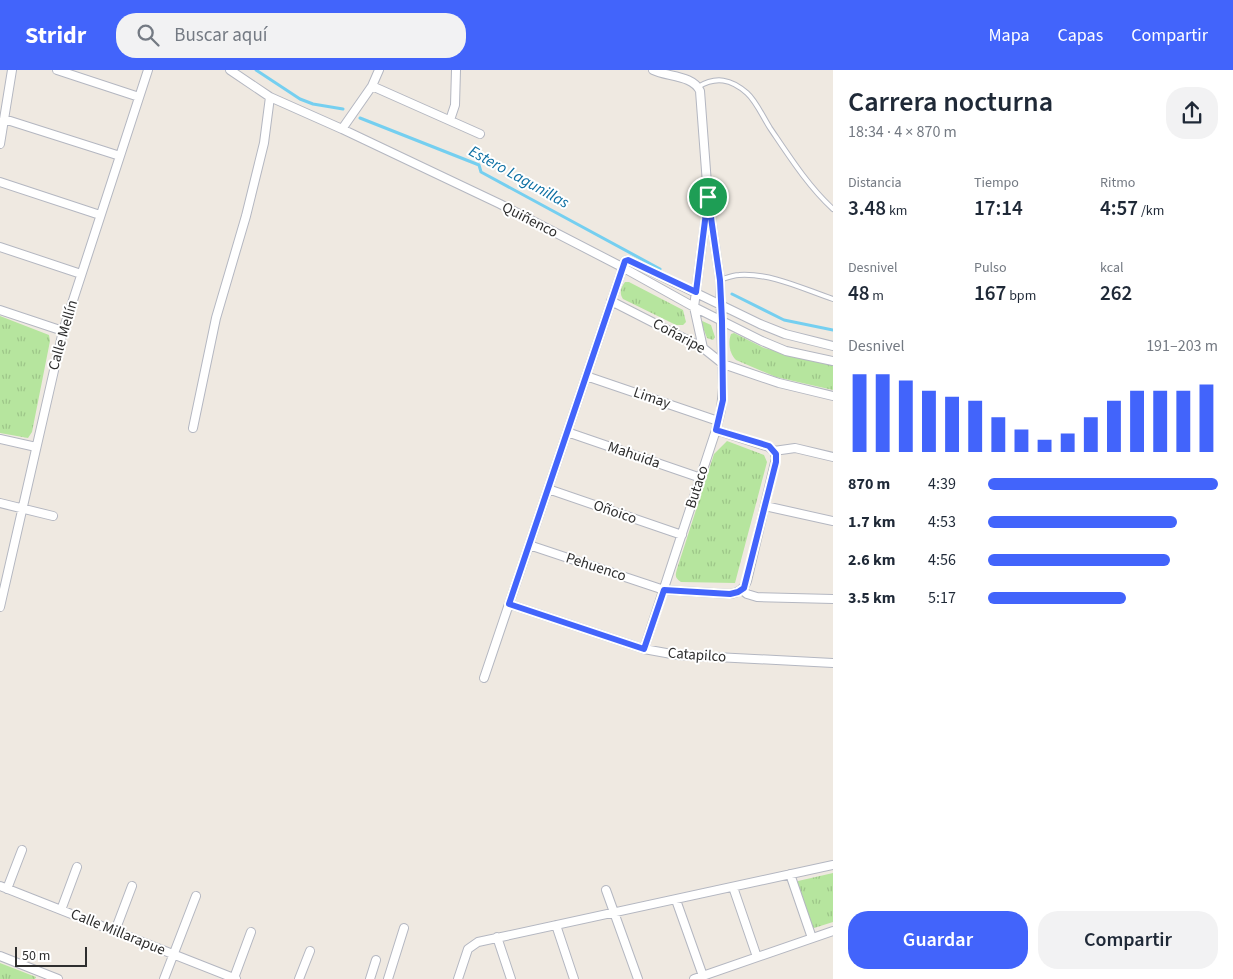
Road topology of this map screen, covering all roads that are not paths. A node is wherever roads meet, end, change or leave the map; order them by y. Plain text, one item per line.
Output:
1 (12, 70) edge
2 (57, 70) edge
3 (148, 70) edge
4 (230, 70) edge
5 (379, 70) edge
6 (456, 70) edge
7 (653, 70) edge
8 (77, 73) edge
9 (372, 86) junction
10 (698, 87) junction
11 (139, 97) junction
12 (270, 97) junction
13 (4, 119) junction
14 (450, 120) junction
15 (342, 129) junction
16 (480, 134) dead end
17 (0, 144) edge
18 (120, 156) junction
19 (0, 182) edge
20 (708, 197) junction
21 (833, 209) edge
22 (100, 216) junction
23 (0, 247) edge
24 (622, 267) junction
25 (81, 274) junction
26 (720, 280) junction
27 (696, 292) junction
28 (833, 299) edge
29 (611, 301) junction
30 (721, 305) junction
31 (694, 307) junction
32 (0, 310) edge
33 (722, 321) junction
34 (62, 331) junction
35 (833, 346) edge
36 (703, 348) junction
37 (833, 361) edge
38 (723, 364) junction
39 (586, 376) junction
40 (833, 396) edge
41 (718, 421) junction
42 (193, 428) dead end
43 (716, 430) junction
44 (567, 432) junction
45 (0, 439) edge
46 (36, 447) junction
47 (774, 451) junction
48 (833, 457) edge
49 (701, 478) junction
50 (548, 489) junction
51 (0, 503) edge
52 (765, 506) junction
53 (22, 508) junction
54 (53, 516) dead end
55 (833, 521) edge
56 (682, 535) junction
57 (529, 545) junction
58 (0, 567) edge
59 (8, 569) junction
60 (664, 590) junction
61 (742, 590) junction
62 (833, 599) edge
63 (509, 604) junction
64 (0, 607) edge
65 (644, 649) junction
66 (833, 663) edge
67 (484, 678) dead end
68 (22, 850) dead end
69 (833, 865) edge
70 (77, 867) dead end
71 (790, 874) junction
72 (132, 886) dead end
73 (4, 887) edge
74 (733, 887) junction
75 (606, 890) dead end
76 (196, 896) dead end
77 (676, 900) junction
78 (61, 910) junction
79 (614, 913) junction
80 (556, 925) junction
81 (404, 928) dead end
82 (833, 930) edge
83 (115, 931) junction
84 (251, 932) dead end
85 (497, 937) junction
86 (812, 938) junction
87 (310, 951) dead end
88 (173, 954) junction
89 (0, 956) edge
90 (757, 957) junction
91 (376, 960) dead end
92 (703, 976) junction
93 (58, 979) edge
94 (164, 979) edge
95 (235, 979) edge
96 (299, 979) edge
97 (370, 979) edge
98 (388, 979) edge
99 (458, 979) edge
100 (511, 979) edge
101 (574, 979) edge
102 (638, 979) edge
103 (694, 979) edge

1 - 13 street
2 - 8 street
3 - 11 street, Calle Mellín
4 - 12 street, Quiñenco
5 - 9 street
6 - 14 street
7 - 10 street
8 - 11 street
9 - 14 street
9 - 15 street
10 - 20 street
10 - 21 lane
11 - 18 street, Calle Mellín
12 - 15 street, Quiñenco
12 - 42 street
13 - 17 street
13 - 18 street
14 - 16 street
15 - 24 street, Quiñenco
18 - 22 street, Calle Mellín
19 - 22 street
20 - 26 street, Butaco
20 - 27 street
22 - 25 street, Calle Mellín
23 - 25 street
24 - 27 street
24 - 29 street
24 - 31 street, Quiñenco
25 - 34 street, Calle Mellín
26 - 28 lane
26 - 30 street, Butaco
27 - 30 street
27 - 31 street
29 - 36 street, Coñaripe
29 - 39 street
30 - 33 street, Butaco
30 - 35 street
31 - 33 street, Quiñenco
31 - 36 street
32 - 34 street
33 - 37 street, Quiñenco
33 - 38 street, Butaco
34 - 46 street, Calle Mellín
36 - 38 street, Coñaripe
38 - 40 street, Coñaripe
38 - 41 street, Butaco
39 - 41 street, Limay
39 - 44 street
41 - 43 street, Butaco
43 - 47 street
43 - 49 street, Butaco
44 - 49 street, Mahuida
44 - 50 street
45 - 46 street
46 - 53 street, Calle Mellín
47 - 48 street
47 - 52 street
49 - 56 street, Butaco
50 - 56 street, Oñoico
50 - 57 street
51 - 53 street
52 - 55 street
52 - 61 street
53 - 54 street
53 - 59 street, Calle Mellín
56 - 60 street, Butaco
57 - 60 street, Pehuenco
57 - 63 street
58 - 59 street
59 - 64 street, Calle Mellín
60 - 61 street, Pehuenco
60 - 65 street, Butaco
61 - 62 street
63 - 65 street, Catapilco
63 - 67 street
65 - 66 street, Catapilco
68 - 73 street
69 - 71 street
70 - 78 street
71 - 74 street
71 - 86 street
72 - 83 street
73 - 78 street, Calle Millarapue
74 - 77 street
74 - 90 street
75 - 79 street
76 - 88 street
77 - 79 street
77 - 92 street
78 - 83 street, Calle Millarapue
79 - 80 street
79 - 102 street
80 - 85 street
80 - 101 street
81 - 98 street
82 - 86 street
83 - 88 street, Calle Millarapue
84 - 95 street
85 - 99 street
85 - 100 street
86 - 90 street
87 - 96 street
88 - 94 street
88 - 95 street, Calle Millarapue
89 - 93 street
90 - 92 street
91 - 97 street
92 - 103 street

